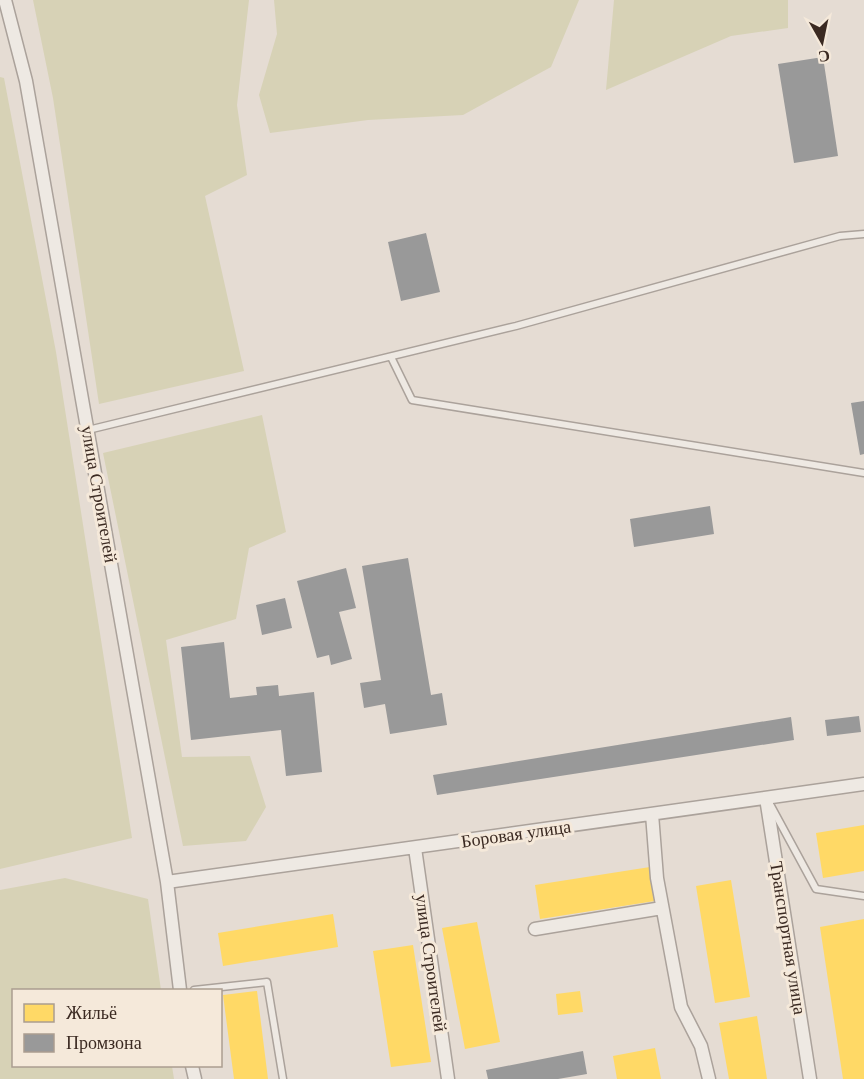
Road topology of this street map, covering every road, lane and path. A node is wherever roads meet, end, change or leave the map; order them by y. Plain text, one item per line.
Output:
1 (5, 0) edge
2 (864, 234) edge
3 (391, 357) junction
4 (88, 430) junction
5 (864, 473) edge
6 (864, 784) edge
7 (766, 798) junction
8 (652, 814) junction
9 (415, 848) junction
10 (167, 882) junction
11 (864, 896) edge
12 (662, 908) junction
13 (535, 929) dead end
14 (180, 989) edge
15 (203, 989) edge
16 (283, 1079) edge
17 (448, 1079) edge
18 (709, 1079) edge
19 (810, 1079) edge

1 - 4 street, улица Строителей
2 - 3 lane
3 - 4 lane
3 - 5 lane
4 - 10 street, улица Строителей
6 - 7 street, Боровая улица
7 - 8 street, Боровая улица
7 - 11 lane
7 - 19 street, Транспортная улица
8 - 9 street, Боровая улица
8 - 12 street
9 - 10 street, Боровая улица
9 - 17 street, улица Строителей
10 - 14 street, улица Строителей
12 - 13 street
12 - 18 street
15 - 16 lane

